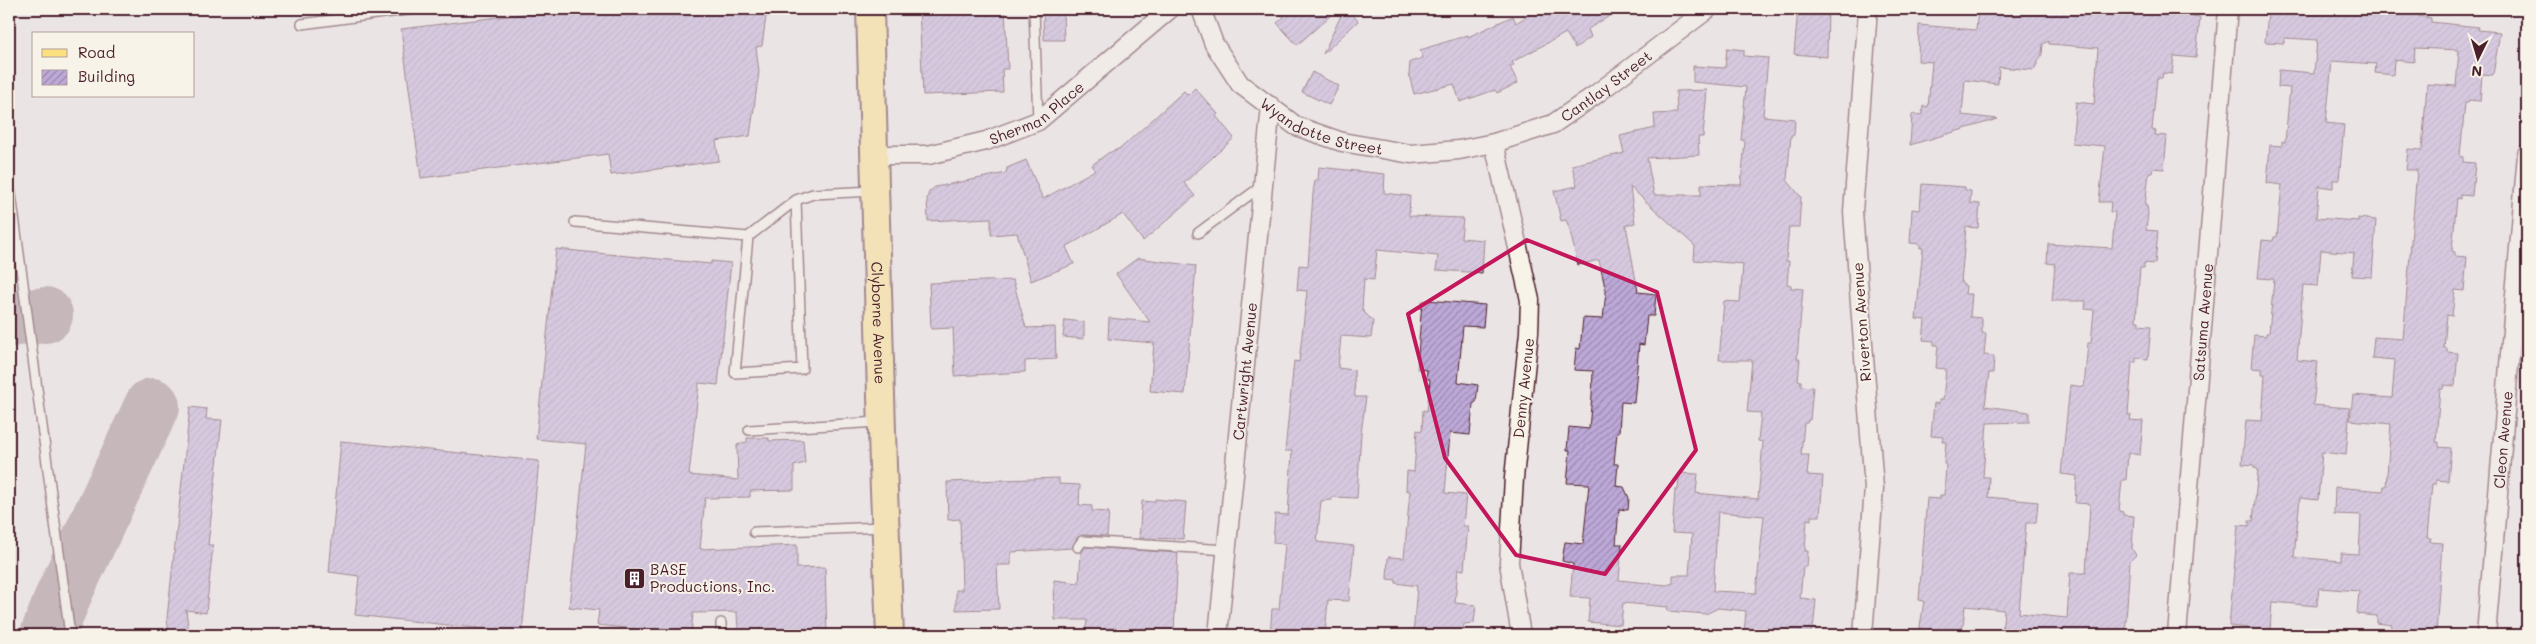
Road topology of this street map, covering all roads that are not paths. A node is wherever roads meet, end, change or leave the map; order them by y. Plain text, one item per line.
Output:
1 (414, 9) edge
2 (870, 9) edge
3 (1034, 9) edge
4 (1170, 9) edge
5 (1201, 9) edge
6 (1708, 9) edge
7 (1868, 9) edge
8 (2228, 9) edge
9 (302, 24) dead end
10 (1271, 106) junction
11 (1038, 121) junction
12 (1494, 143) junction
13 (2527, 154) edge
14 (875, 155) junction
15 (9, 179) edge
16 (1263, 185) junction
17 (876, 191) junction
18 (796, 200) junction
19 (575, 222) dead end
20 (1198, 233) dead end
21 (748, 237) junction
22 (882, 422) junction
23 (749, 430) dead end
24 (887, 526) junction
25 (754, 532) dead end
26 (1078, 547) dead end
27 (1226, 550) junction
28 (721, 624) dead end
29 (70, 635) edge
30 (721, 635) edge
31 (890, 635) edge
32 (1218, 635) edge
33 (1522, 635) edge
34 (1863, 635) edge
35 (2177, 635) edge
36 (2486, 635) edge

1 - 9 lane
2 - 14 main road, Clyborne Avenue
3 - 11 lane
4 - 11 street, Sherman Place
5 - 10 street, Wyandotte Street
6 - 12 street, Cantlay Street
7 - 34 street, Riverton Avenue
8 - 35 street, Satsuma Avenue
10 - 12 street, Wyandotte Street
10 - 16 street, Cartwright Avenue
11 - 14 street, Sherman Place
12 - 33 street, Denny Avenue
13 - 36 street, Cleon Avenue
14 - 17 main road, Clyborne Avenue
15 - 29 lane
16 - 20 lane
16 - 27 street, Cartwright Avenue
17 - 18 lane
17 - 22 main road, Clyborne Avenue
18 - 21 lane
18 - 21 lane
19 - 21 lane
22 - 23 lane
22 - 24 main road, Clyborne Avenue
24 - 25 lane
24 - 31 main road, Clyborne Avenue
26 - 27 lane
27 - 32 street, Cartwright Avenue
28 - 30 lane

